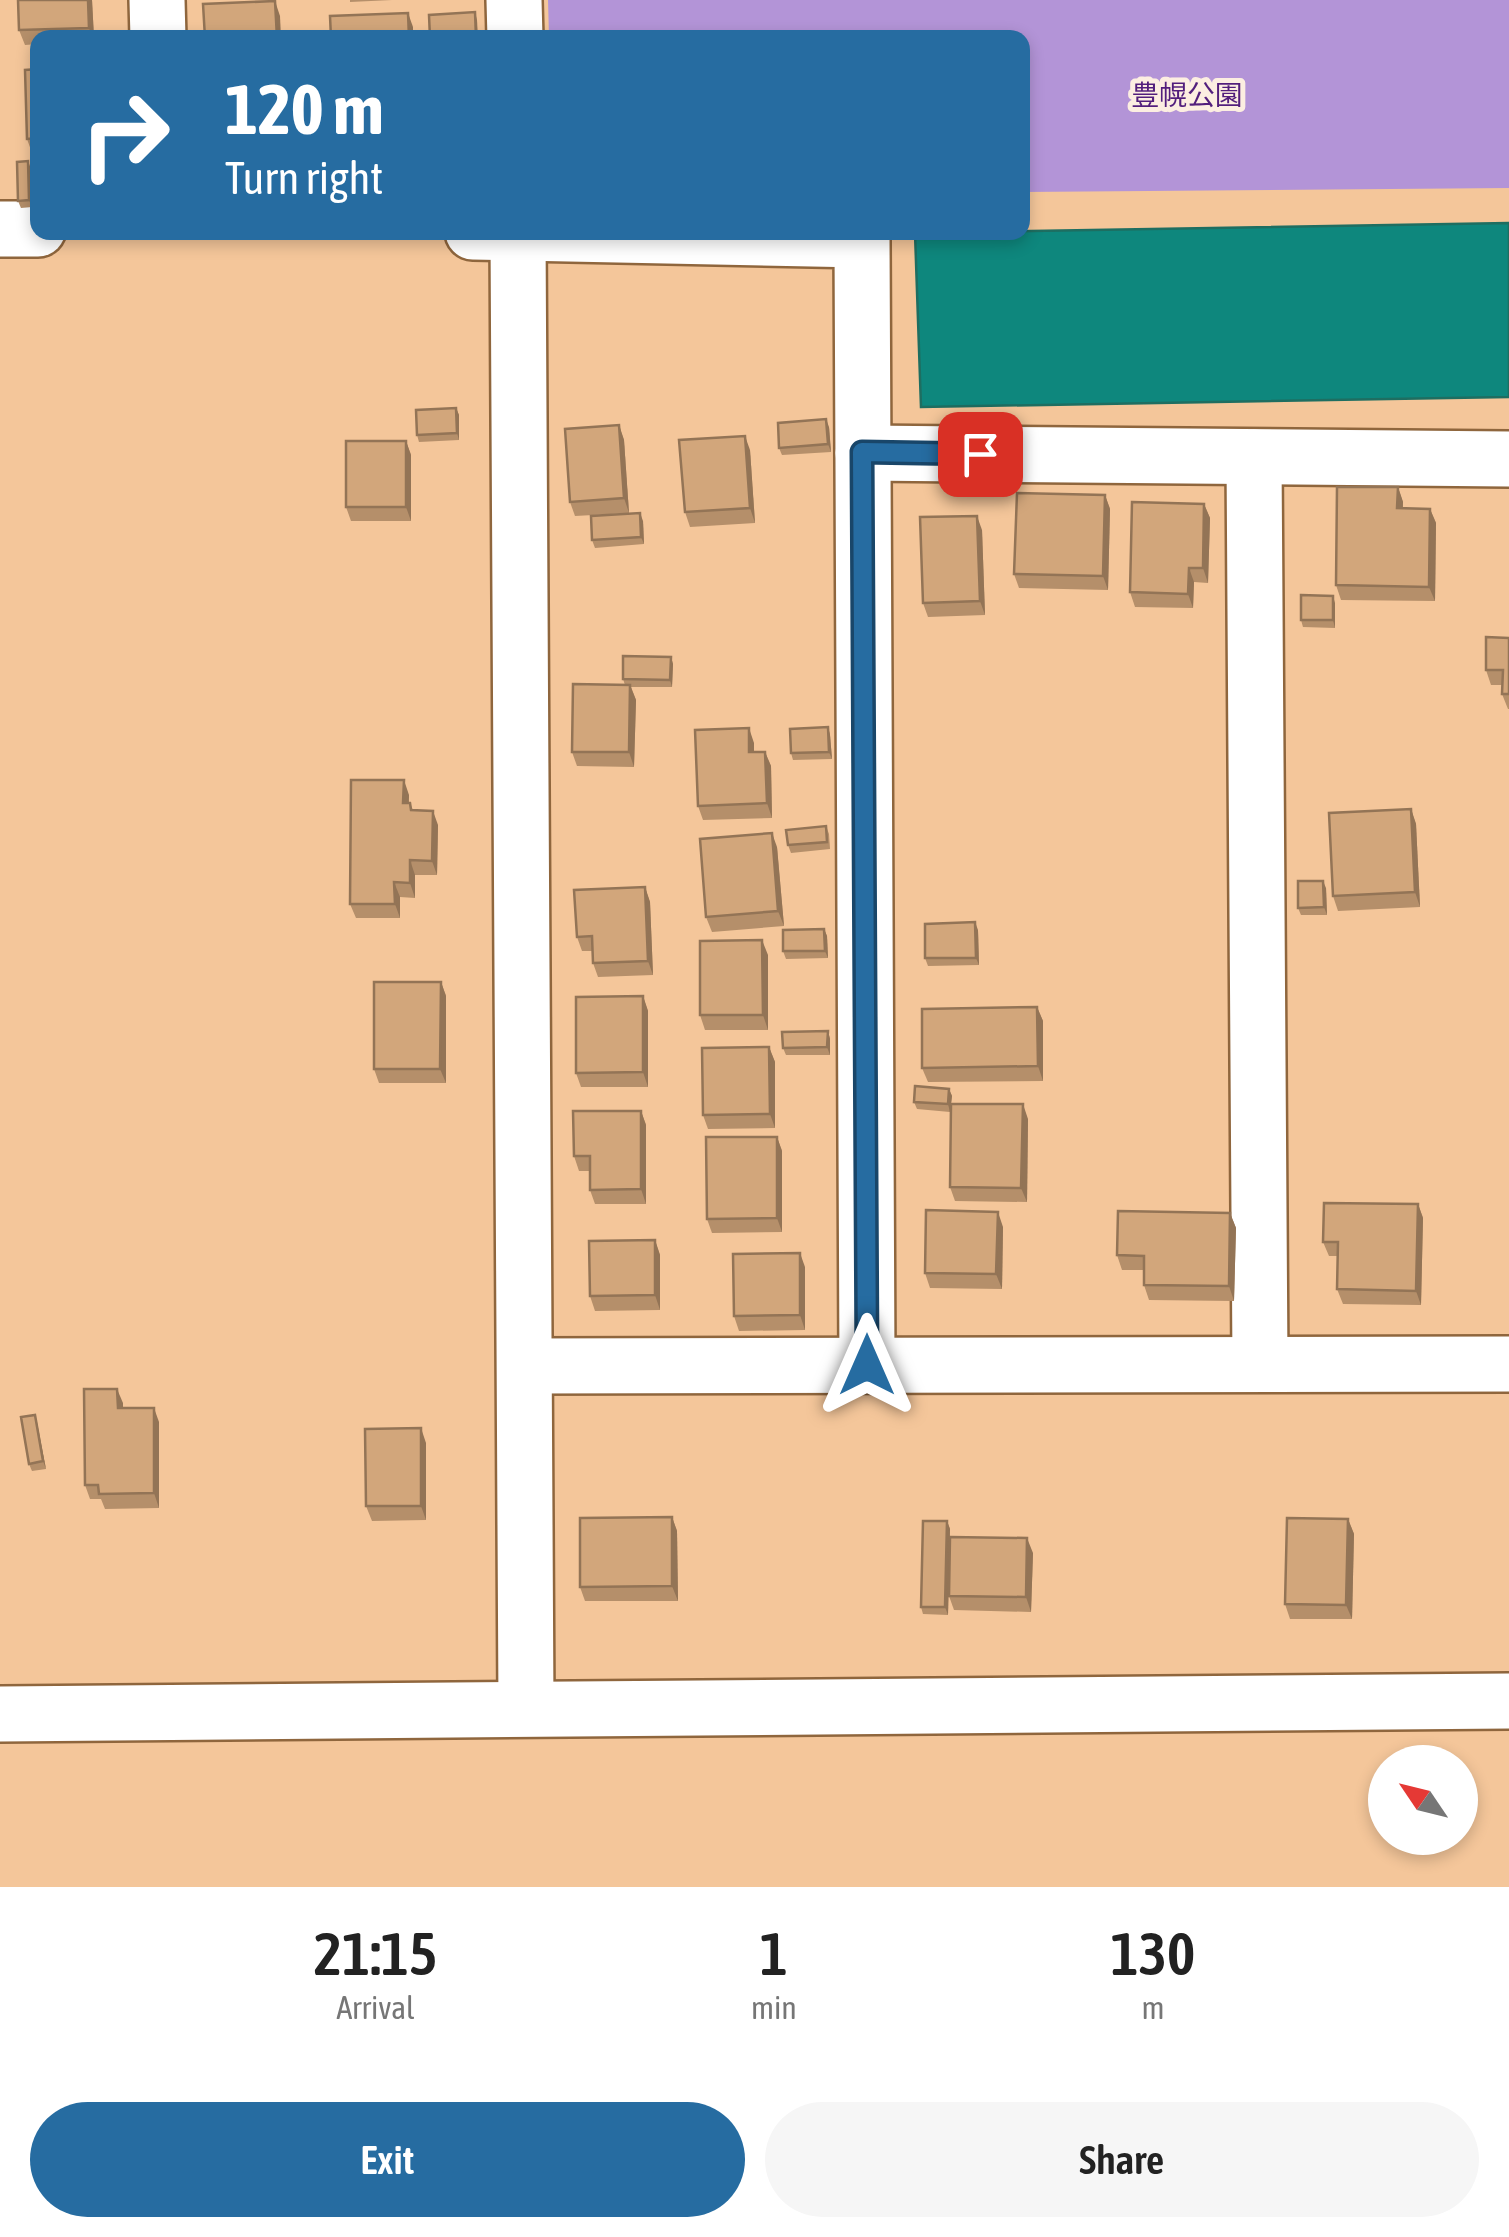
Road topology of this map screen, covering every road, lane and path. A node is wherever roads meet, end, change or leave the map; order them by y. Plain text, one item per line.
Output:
1 (158, 0) edge
2 (514, 0) edge
3 (158, 30) edge
4 (515, 30) edge
5 (30, 228) edge
6 (0, 229) edge
7 (518, 240) edge
8 (862, 240) edge
9 (862, 452) junction
10 (1254, 457) junction
11 (1509, 459) edge
12 (1260, 1364) junction
13 (1509, 1364) edge
14 (867, 1365) junction
15 (525, 1366) junction
16 (1509, 1701) edge
17 (526, 1708) junction
18 (0, 1714) edge

1 - 3 street
2 - 4 street
5 - 6 street
7 - 15 street
8 - 9 street
9 - 10 street
9 - 14 street
10 - 11 street
10 - 12 street
12 - 13 street
12 - 14 street
14 - 15 street
15 - 17 street
16 - 17 street
17 - 18 street

